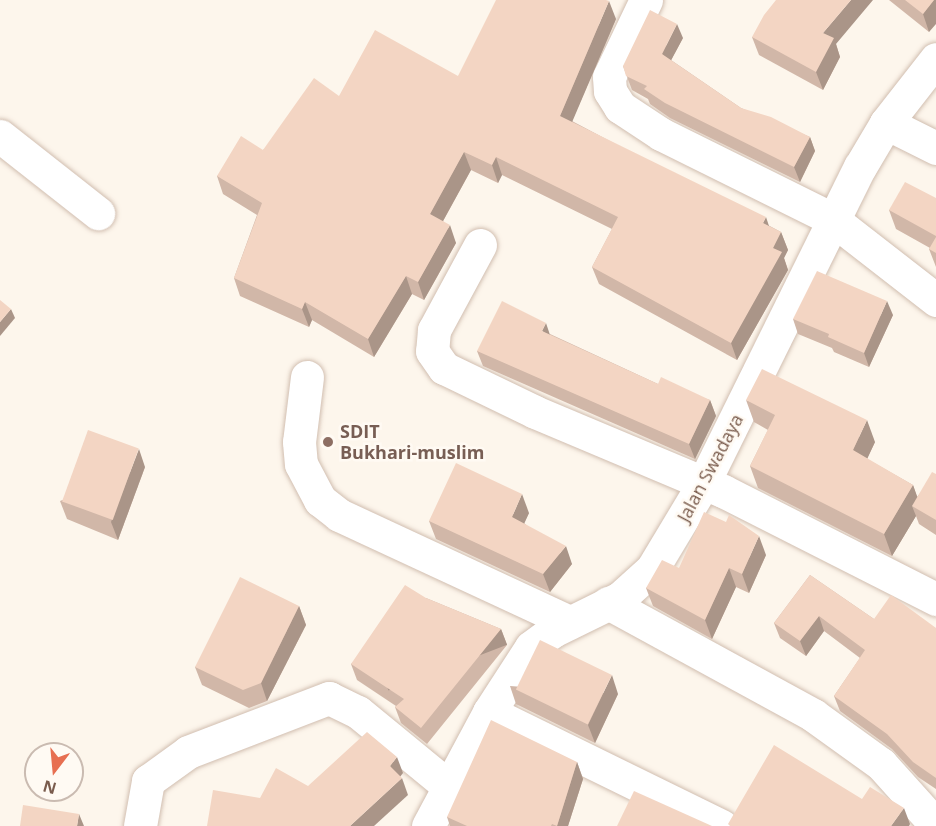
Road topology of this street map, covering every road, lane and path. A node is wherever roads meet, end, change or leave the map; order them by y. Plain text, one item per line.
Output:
1 (646, 0) edge
2 (936, 59) edge
3 (886, 123) junction
4 (0, 136) edge
5 (936, 148) edge
6 (98, 213) dead end
7 (832, 219) junction
8 (480, 244) dead end
9 (936, 300) edge
10 (307, 378) dead end
11 (703, 484) junction
12 (936, 599) edge
13 (608, 603) junction
14 (568, 622) junction
15 (489, 712) junction
16 (448, 786) junction
17 (936, 825) edge
18 (140, 826) edge
19 (429, 826) edge
20 (722, 826) edge

1 - 7 street
2 - 3 street, Jalan Swadaya
3 - 5 street
3 - 7 street, Jalan Swadaya
4 - 6 street
7 - 9 street
7 - 11 street, Jalan Swadaya
8 - 11 street
10 - 14 street
11 - 12 street
11 - 13 street, Jalan Swadaya
13 - 14 street, Jalan Swadaya
13 - 17 street
14 - 15 street, Jalan Swadaya
15 - 16 street, Jalan Swadaya
15 - 20 street
16 - 18 street
16 - 19 street, Jalan Swadaya

